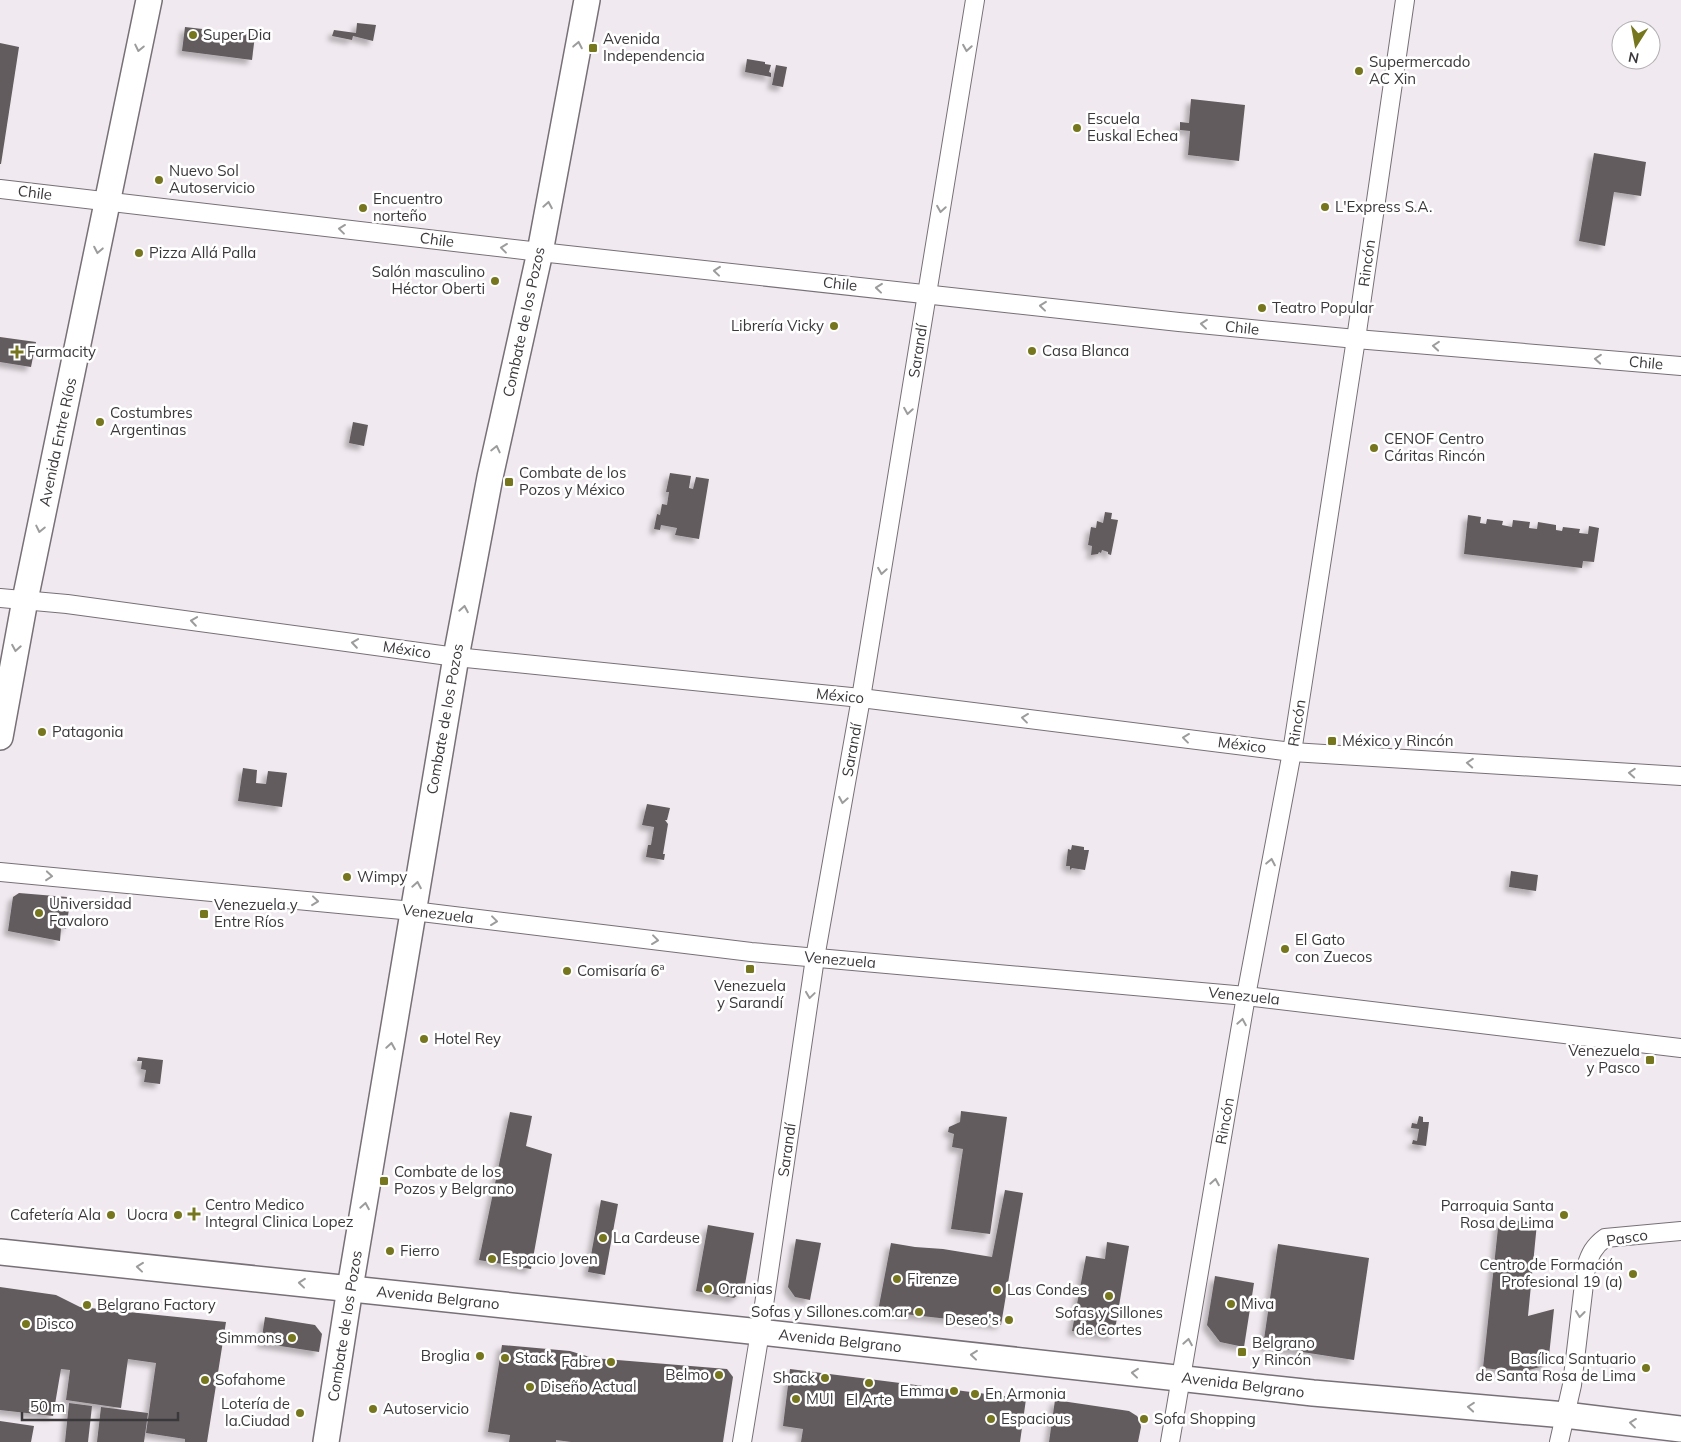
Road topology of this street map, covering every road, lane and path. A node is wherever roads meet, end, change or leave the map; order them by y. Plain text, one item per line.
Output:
1 (149, 0) edge
2 (587, 0) edge
3 (975, 0) edge
4 (1405, 0) edge
5 (0, 189) edge
6 (107, 202) junction
7 (540, 252) junction
8 (927, 294) junction
9 (1356, 339) junction
10 (1681, 366) edge
11 (0, 598) edge
12 (25, 600) junction
13 (456, 657) junction
14 (861, 698) junction
15 (0, 737) edge
16 (1292, 752) junction
17 (1681, 776) edge
18 (0, 872) edge
19 (413, 911) junction
20 (815, 958) junction
21 (1246, 996) junction
22 (1681, 1048) edge
23 (1681, 1231) edge
24 (0, 1252) edge
25 (350, 1288) junction
26 (760, 1332) junction
27 (1182, 1378) junction
28 (1565, 1415) junction
29 (1681, 1429) edge
30 (326, 1442) edge
31 (742, 1442) edge
32 (1170, 1442) edge
33 (1559, 1442) edge

1 -> 6 main road, Avenida Entre Ríos
7 -> 2 main road, Combate de los Pozos
3 -> 8 street, Sarandí
4 - 9 street, Rincón
5 - 6 street, Chile
7 -> 6 street, Chile
6 -> 12 main road, Avenida Entre Ríos
8 -> 7 street, Chile
13 -> 7 main road, Combate de los Pozos
9 -> 8 street, Chile
8 -> 14 street, Sarandí
10 -> 9 street, Chile
9 - 16 street, Rincón
11 - 12 street, México
13 -> 12 street, México
12 -> 15 main road, Avenida Entre Ríos
13 - 14 street, México
19 -> 13 main road, Combate de los Pozos
16 -> 14 street, México
14 -> 20 street, Sarandí
17 -> 16 street, México
21 -> 16 street, Rincón
18 -> 19 street, Venezuela
19 -> 20 street, Venezuela
25 -> 19 main road, Combate de los Pozos
20 - 21 street, Venezuela
20 -> 26 street, Sarandí
21 - 22 street, Venezuela
27 -> 21 street, Rincón
23 -> 28 street, Pasco
25 -> 24 main road, Avenida Belgrano
25 - 26 main road, Avenida Belgrano
25 - 30 main road, Combate de los Pozos
27 -> 26 main road, Avenida Belgrano
26 - 31 street, Sarandí
28 -> 27 main road, Avenida Belgrano
27 - 32 street, Rincón
29 -> 28 main road, Avenida Belgrano
28 - 33 street, Pasco

